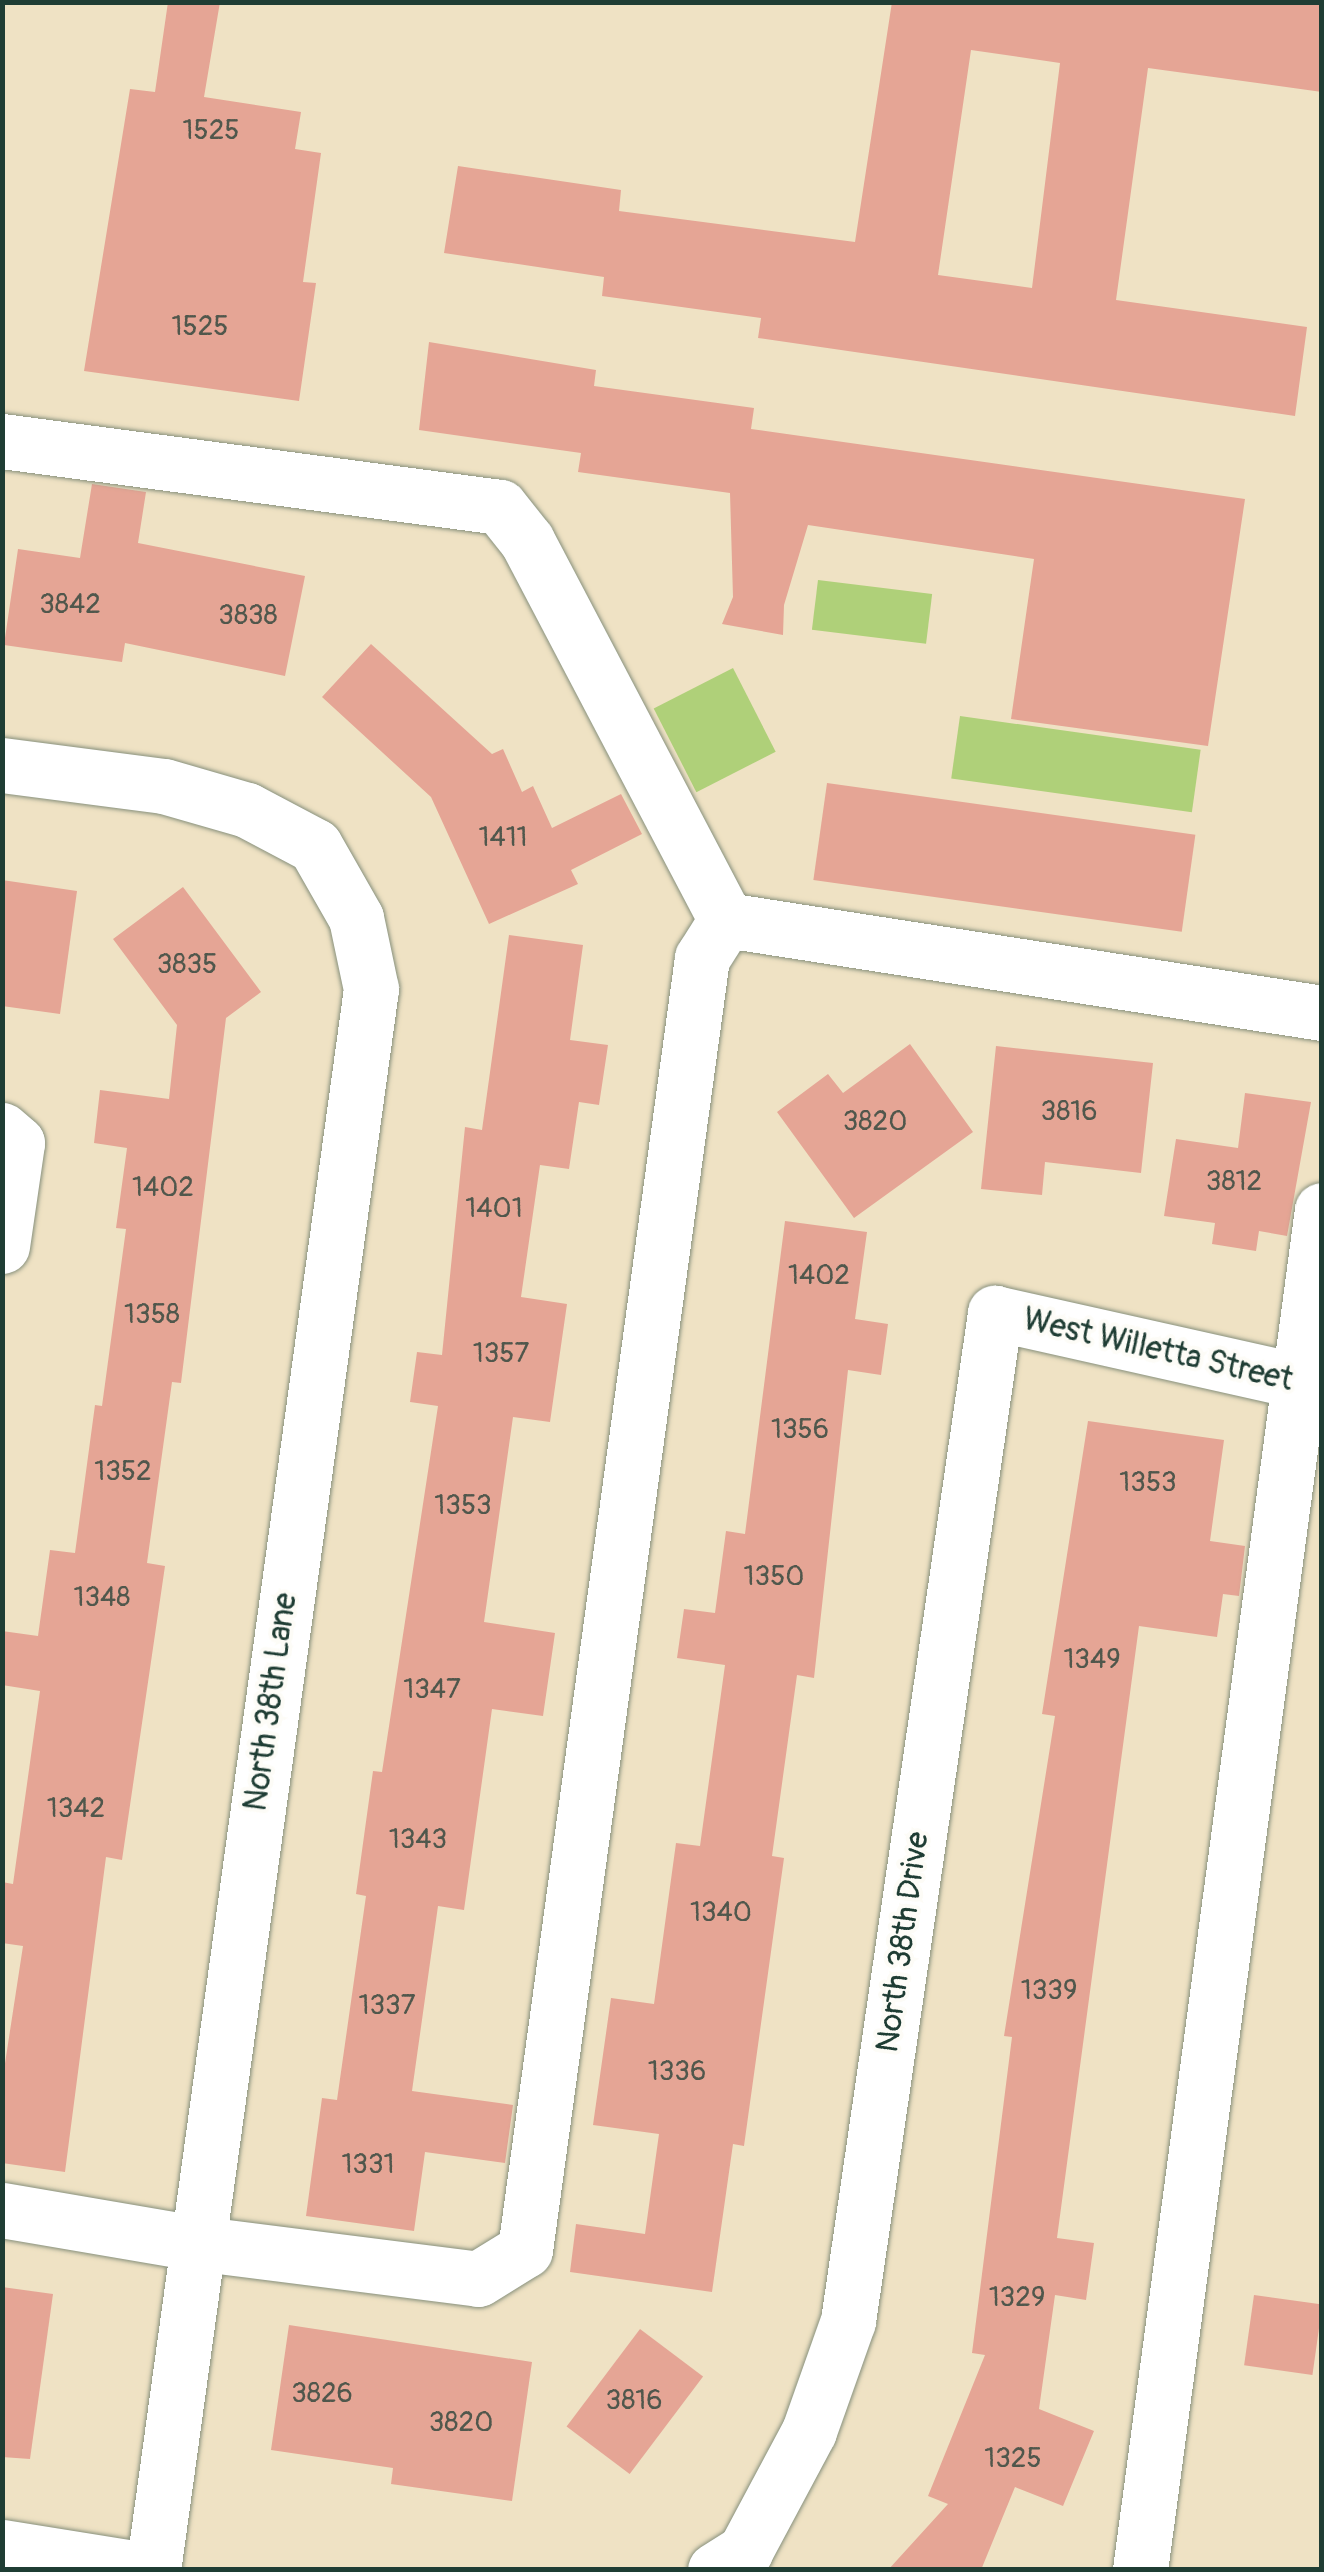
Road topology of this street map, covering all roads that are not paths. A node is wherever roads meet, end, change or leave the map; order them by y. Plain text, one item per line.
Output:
1 (2, 442) edge
2 (2, 765) edge
3 (726, 920) junction
4 (1322, 1013) edge
5 (2, 1130) edge
6 (1322, 1210) edge
7 (2, 1246) edge
8 (995, 1313) joint
9 (1309, 1384) edge
10 (2, 2210) edge
11 (195, 2243) junction
12 (2, 2547) edge
13 (730, 2560) edge
14 (146, 2570) edge
15 (153, 2570) edge
16 (1140, 2570) edge

1 - 3 street
2 - 11 street, North 38th Lane
3 - 4 street
3 - 11 street
5 - 7 street
6 - 9 street
8 - 9 street, West Willetta Street
8 - 13 street, North 38th Drive
9 - 16 street
10 - 11 street
11 - 15 street, North 38th Lane
12 - 14 street

